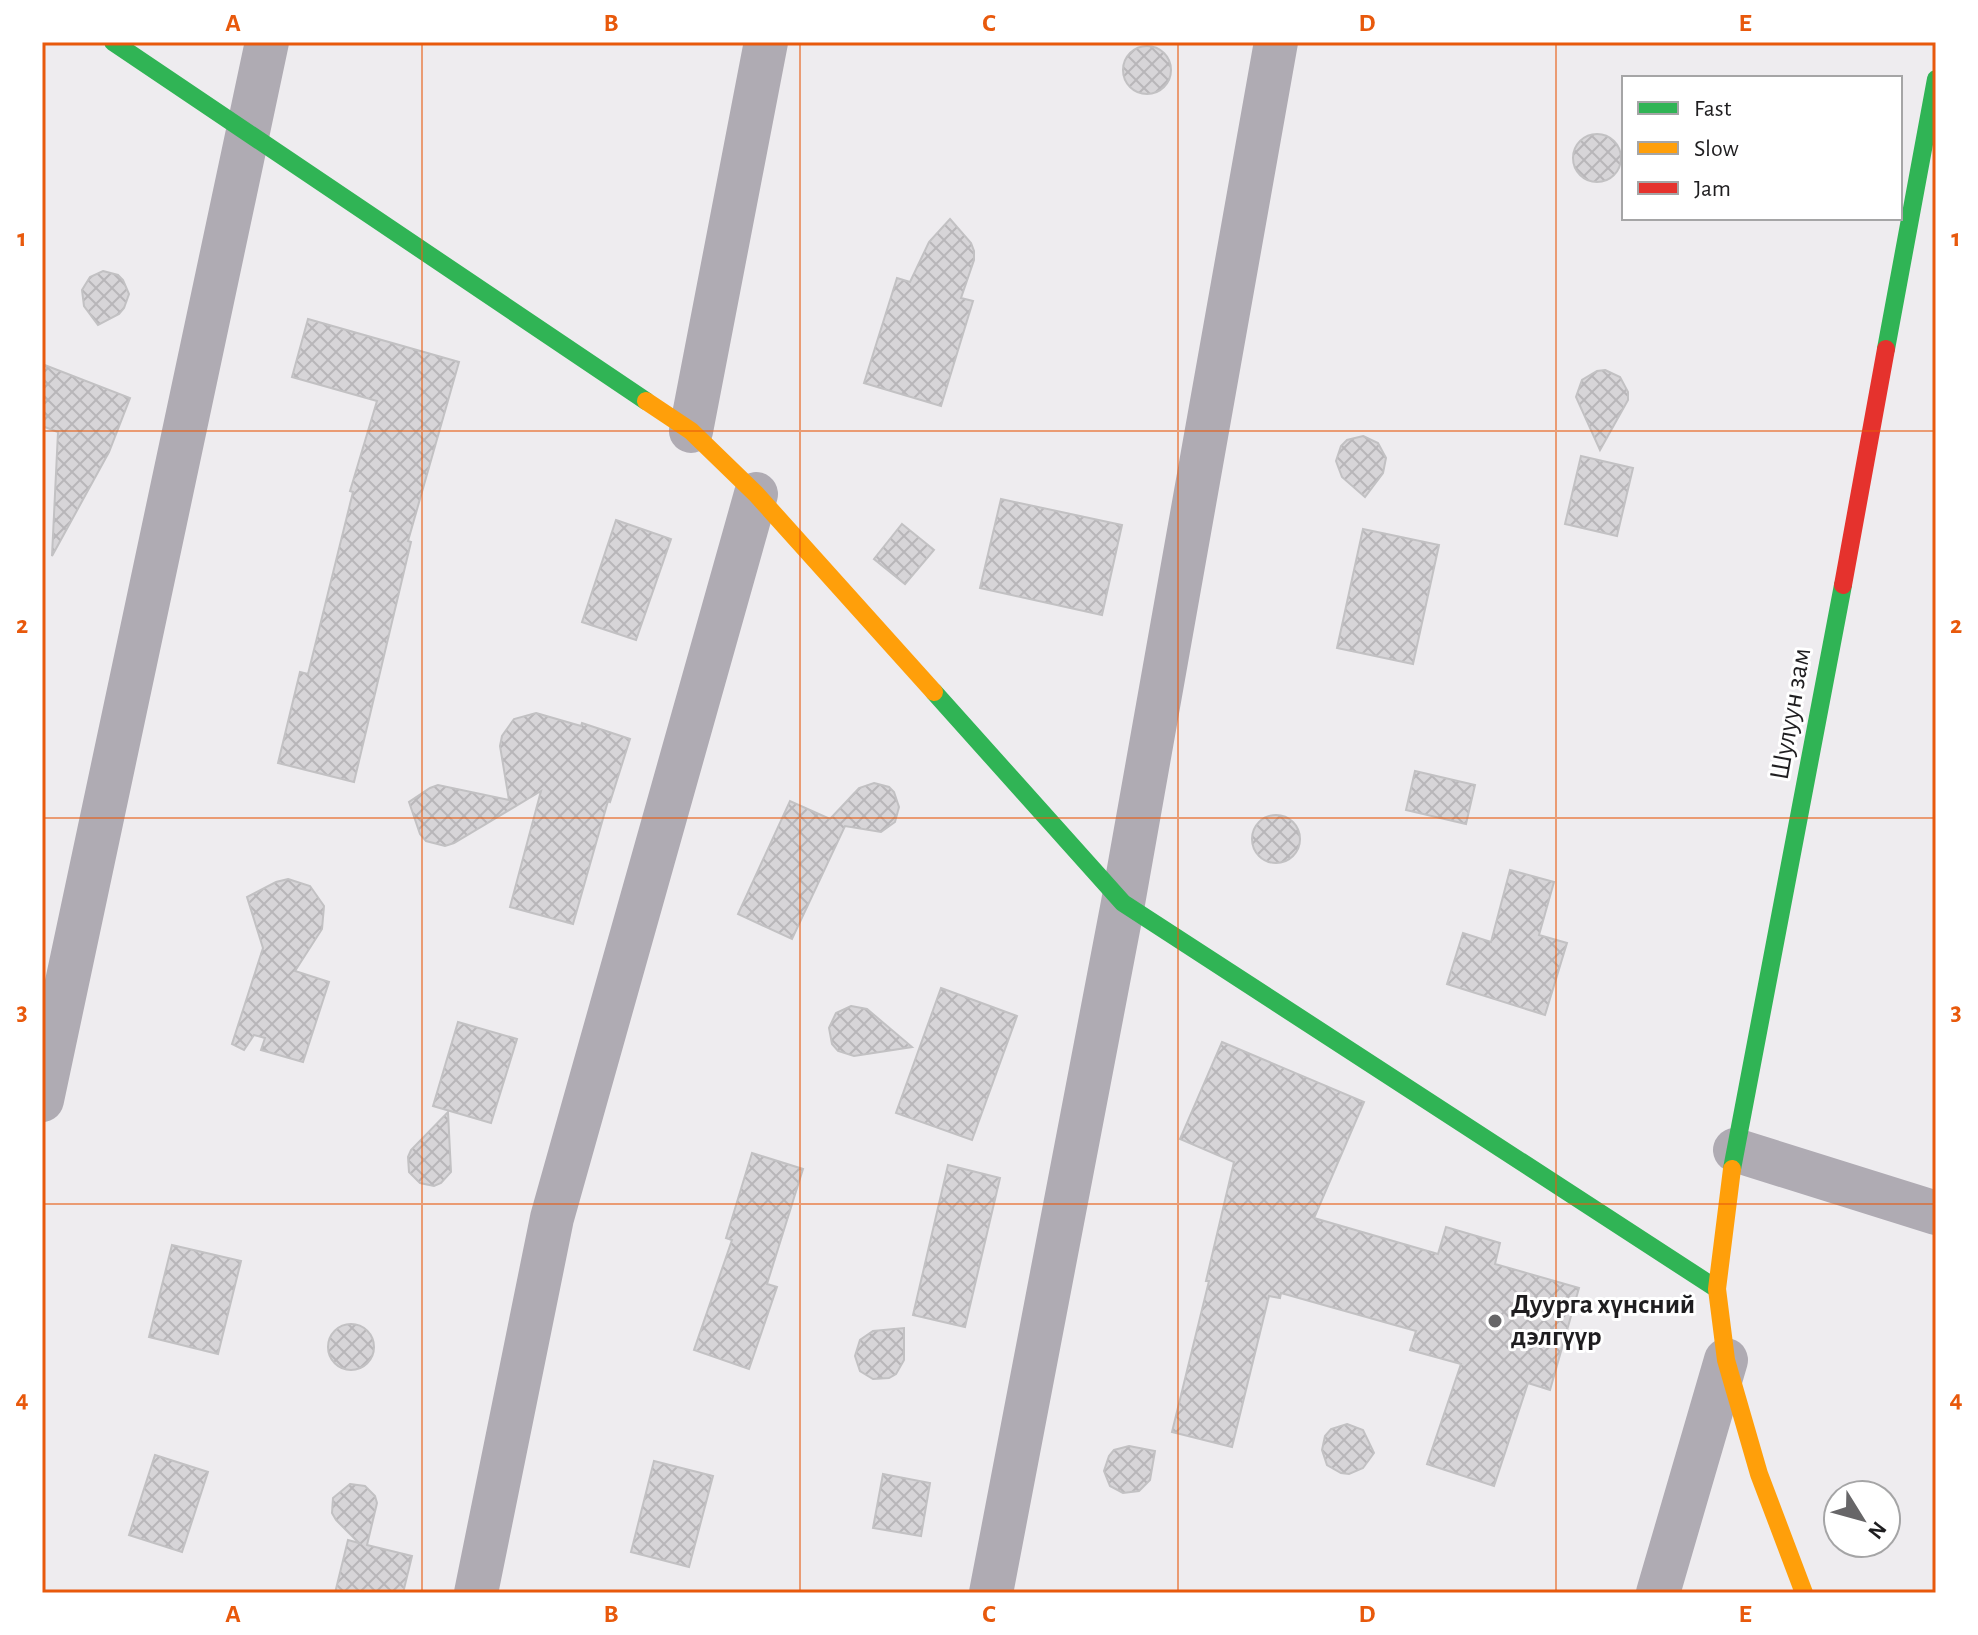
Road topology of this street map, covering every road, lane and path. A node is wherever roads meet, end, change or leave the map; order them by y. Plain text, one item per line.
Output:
1 (113, 42) edge
2 (267, 42) edge
3 (766, 42) edge
4 (1276, 42) edge
5 (1936, 79) edge
6 (249, 135) junction
7 (691, 431) junction
8 (756, 494) junction
9 (1123, 903) junction
10 (42, 1100) edge
11 (1735, 1150) junction
12 (1936, 1213) edge
13 (1717, 1289) junction
14 (1726, 1360) junction
15 (476, 1593) edge
16 (991, 1593) edge
17 (1658, 1593) edge
18 (1804, 1593) edge

1 - 6 street
2 - 6 street
3 - 7 street
4 - 9 street
5 - 11 street, Шулуун зам
6 - 7 street
6 - 10 street
7 - 8 street
8 - 9 street
8 - 15 street
9 - 13 street
9 - 16 street
11 - 12 street
11 - 13 street, Шулуун зам
13 - 14 street, Шулуун зам
14 - 17 street
14 - 18 street, Шулуун зам

